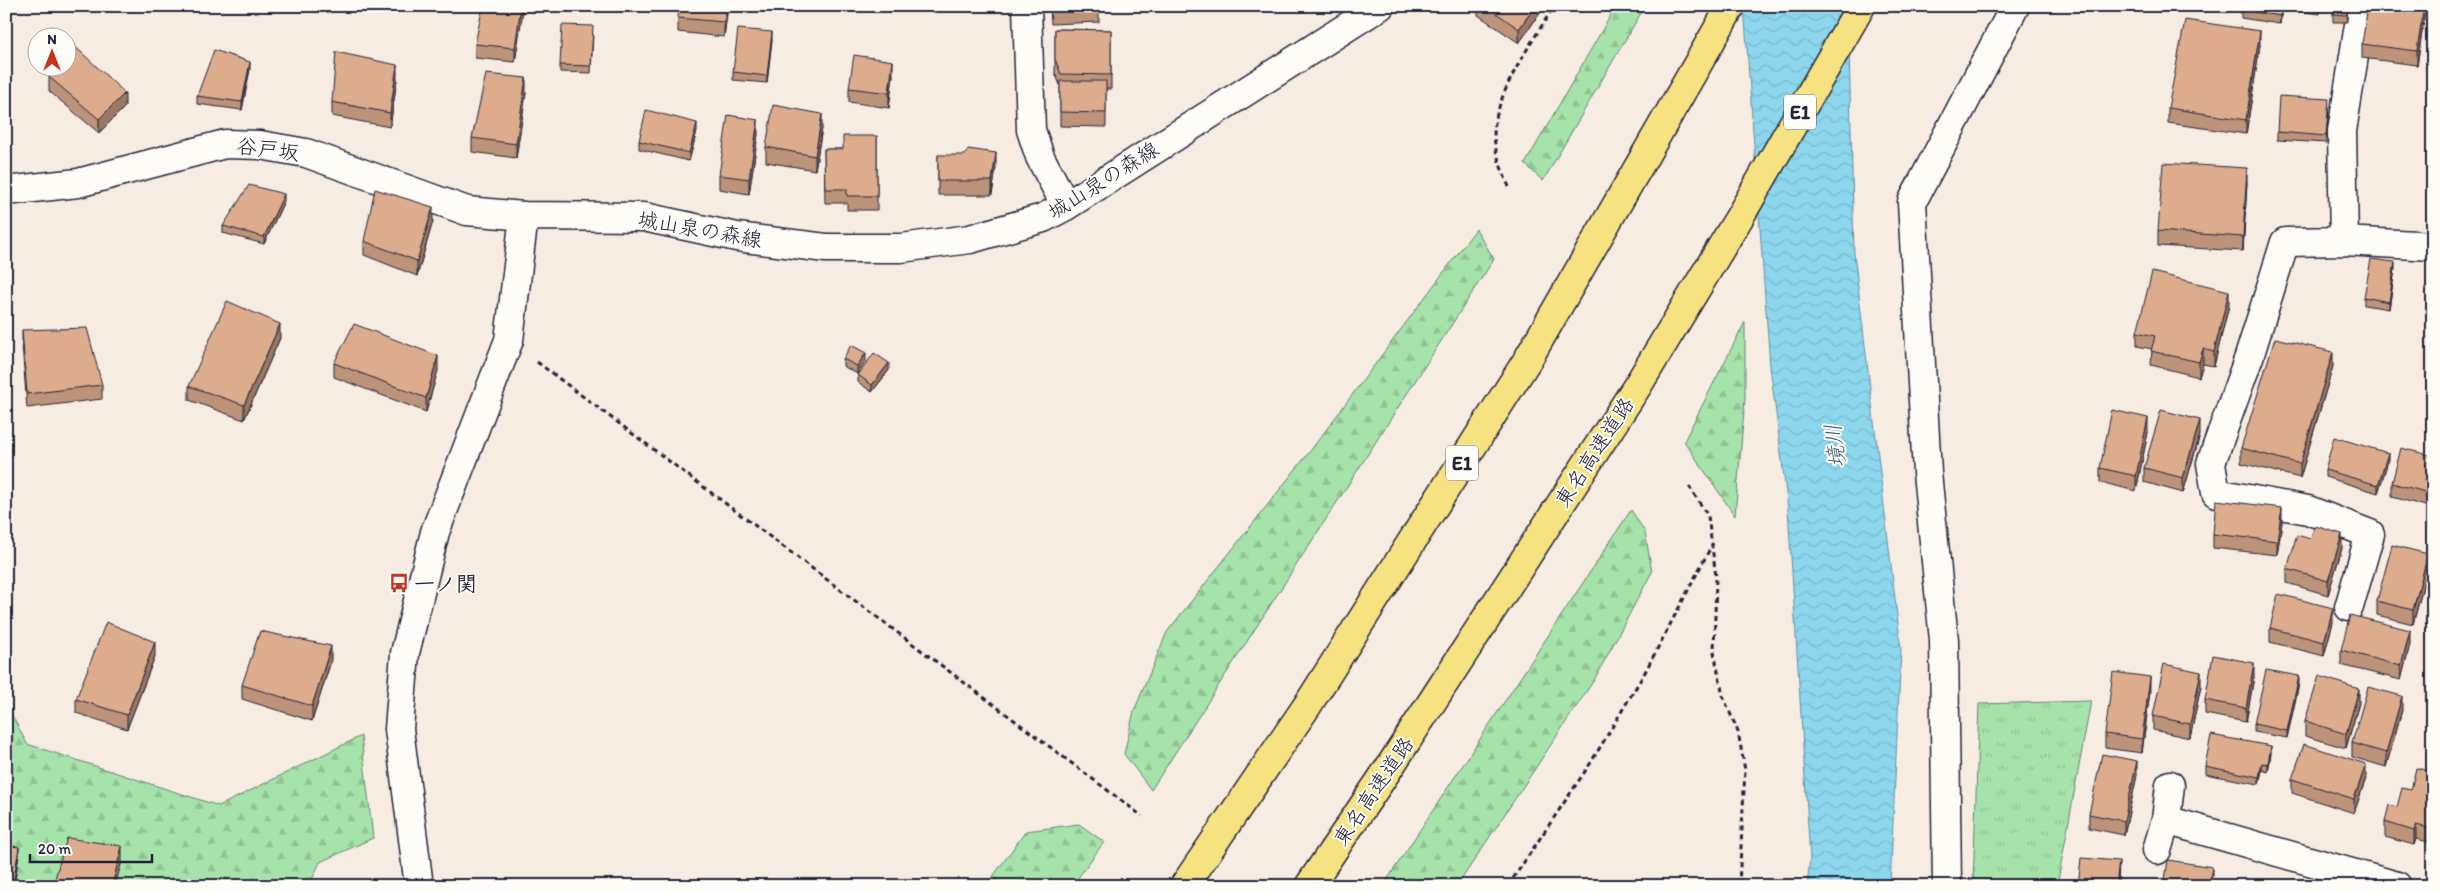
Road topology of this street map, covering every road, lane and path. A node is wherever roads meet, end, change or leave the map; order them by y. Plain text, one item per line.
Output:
1 (1027, 6) edge
2 (1380, 6) edge
3 (1554, 6) edge
4 (1861, 6) edge
5 (2015, 6) edge
6 (2362, 6) edge
7 (1725, 17) edge
8 (1509, 187) dead end
9 (6, 191) edge
10 (1066, 206) junction
11 (524, 216) junction
12 (2344, 241) junction
13 (2433, 246) edge
14 (509, 340) junction
15 (1689, 486) dead end
16 (1713, 543) junction
17 (2349, 607) dead end
18 (2170, 785) dead end
19 (1142, 816) dead end
20 (2166, 820) junction
21 (2157, 850) dead end
22 (420, 886) edge
23 (1184, 886) edge
24 (1308, 886) edge
25 (1508, 886) edge
26 (1739, 886) edge
27 (1948, 886) edge
28 (2397, 886) edge

1 - 10 street
2 - 10 street, 城山泉の森線
3 - 8 path
4 - 24 highway, 東名高速道路 / E1
5 - 27 street
6 - 12 street
7 - 23 highway, E1
9 - 11 street, 谷戸坂
10 - 11 street, 城山泉の森線
11 - 14 street
12 - 13 street
12 - 17 street
14 - 19 path
14 - 22 street
15 - 16 path
16 - 25 path
16 - 26 path
18 - 20 street
20 - 21 street
20 - 28 street

